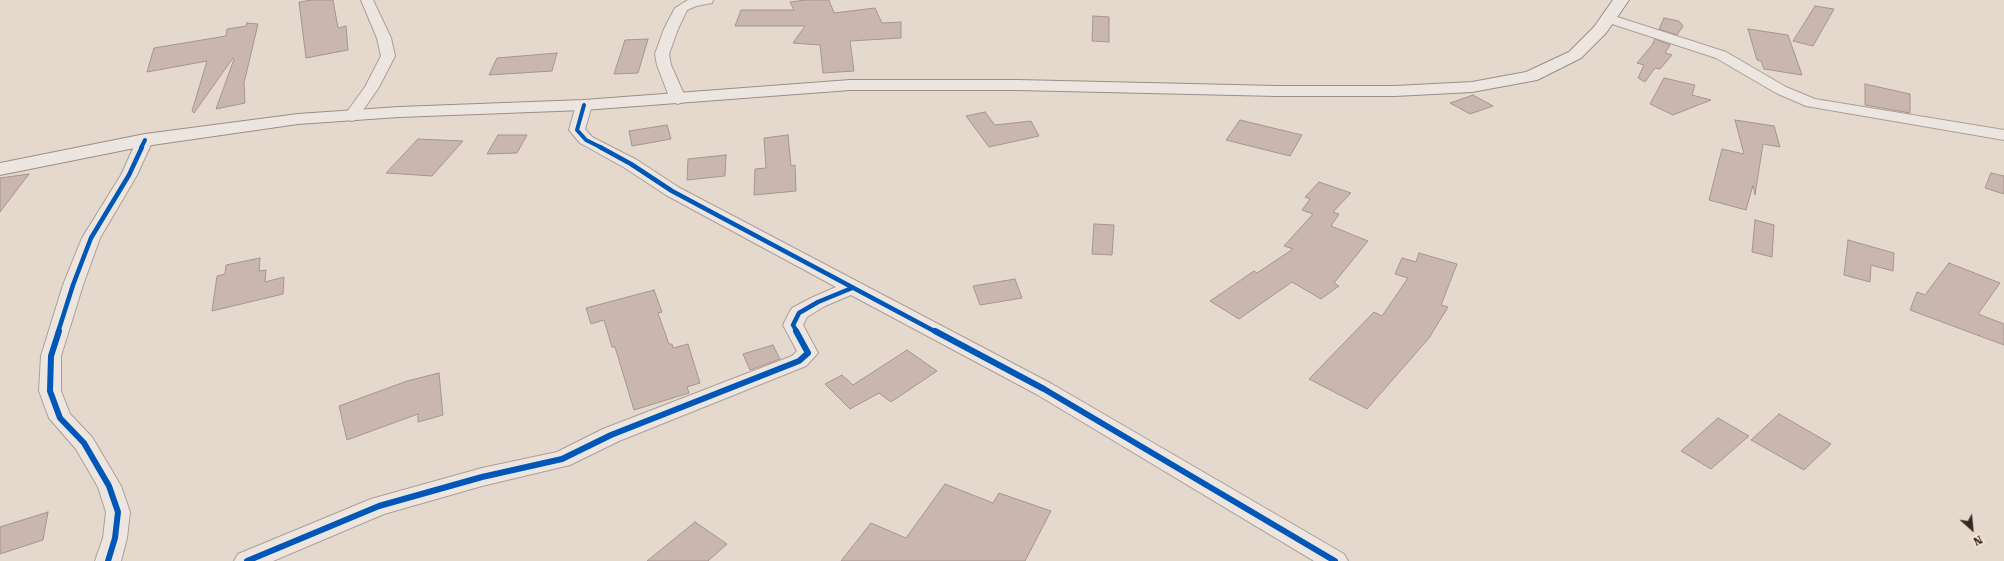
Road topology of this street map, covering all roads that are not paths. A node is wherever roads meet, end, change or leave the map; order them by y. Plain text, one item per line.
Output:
1 (367, 0) edge
2 (707, 0) edge
3 (1621, 0) edge
4 (1608, 18) junction
5 (678, 99) junction
6 (584, 105) junction
7 (352, 116) junction
8 (2004, 135) edge
9 (145, 140) junction
10 (0, 168) edge
11 (852, 288) junction
12 (108, 561) edge
13 (247, 561) edge
14 (1335, 561) edge

1 - 7 street
2 - 5 street
3 - 4 main road
4 - 5 main road
4 - 8 street
5 - 6 main road
6 - 7 main road
6 - 11 street
7 - 9 main road
9 - 10 main road
9 - 12 street
11 - 13 street
11 - 14 street

